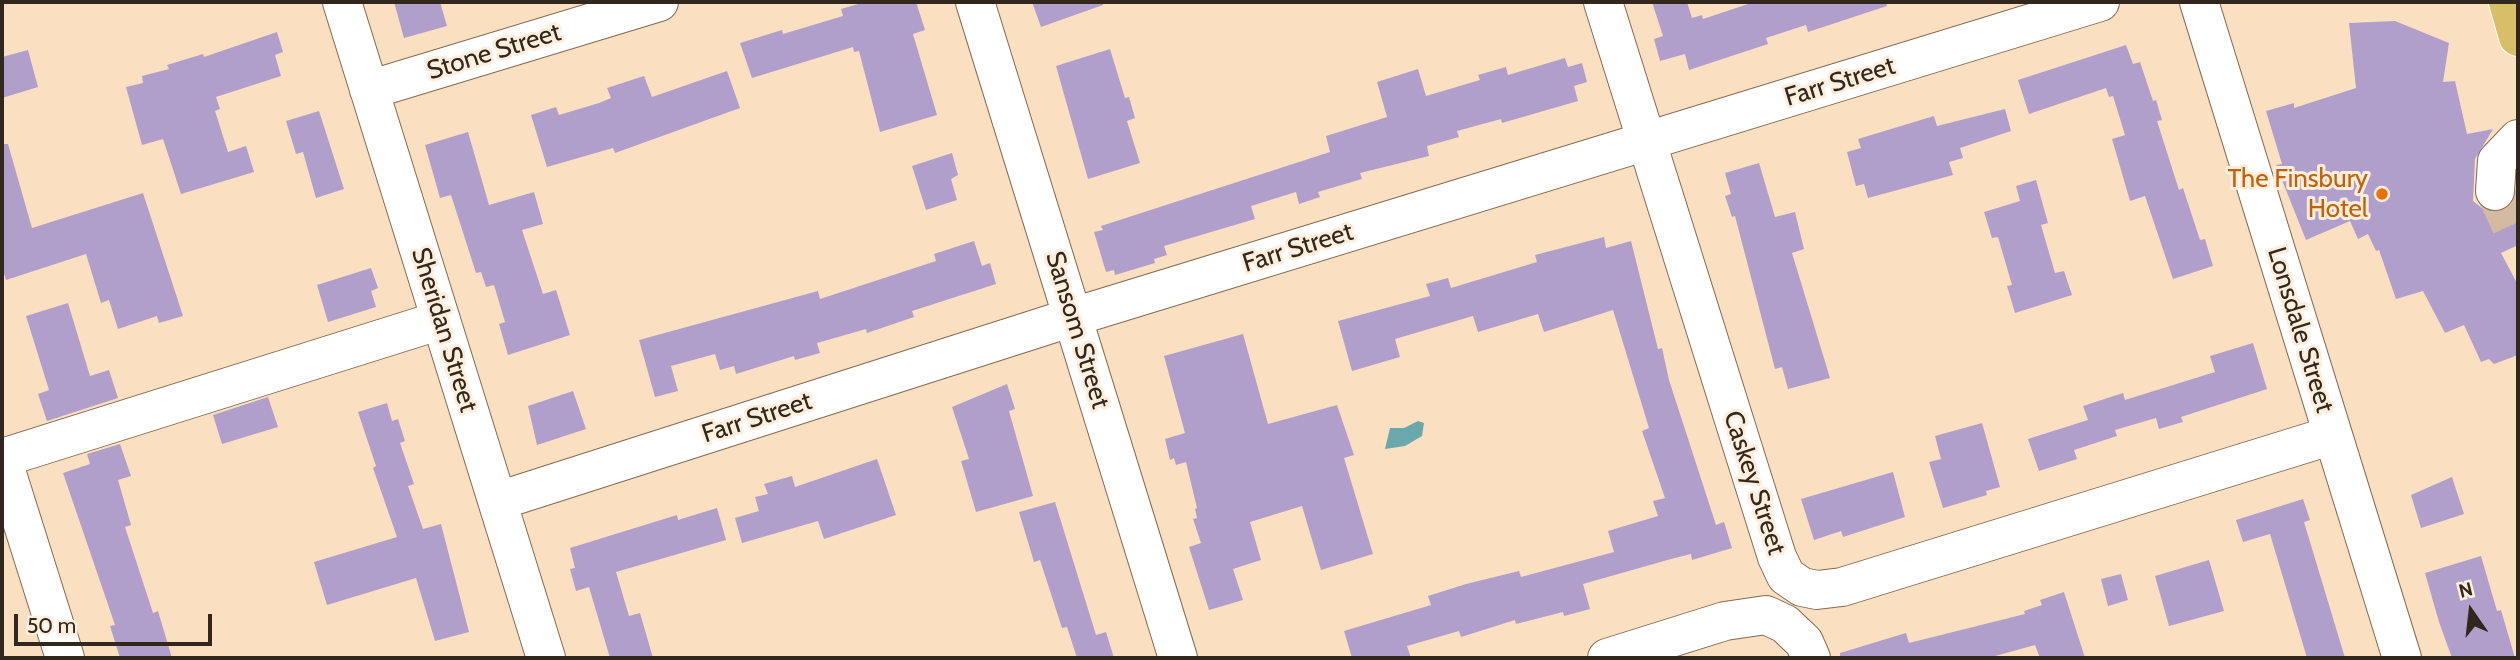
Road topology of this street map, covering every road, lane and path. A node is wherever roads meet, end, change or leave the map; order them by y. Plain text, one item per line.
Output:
1 (342, 2) edge
2 (659, 2) edge
3 (975, 2) edge
4 (1603, 2) edge
5 (2100, 2) edge
6 (2199, 2) edge
7 (2508, 2) edge
8 (2518, 37) edge
9 (369, 90) junction
10 (2518, 139) edge
11 (1645, 142) junction
12 (2495, 191) tunnel mouth
13 (1073, 317) junction
14 (441, 320) junction
15 (2333, 435) junction
16 (2, 458) edge
17 (498, 501) junction
18 (65, 658) edge
19 (546, 658) edge
20 (1178, 658) edge
21 (1607, 658) edge
22 (1811, 658) edge
23 (2402, 658) edge

1 - 9 street, Sheridan Street
2 - 9 street, Stone Street
3 - 13 street, Sansom Street
4 - 11 street, Caskey Street
5 - 11 street, Farr Street
6 - 15 street, Lonsdale Street
7 - 8 main road
9 - 14 street, Sheridan Street
10 - 12 street
11 - 13 street, Farr Street
11 - 15 street, Caskey Street
13 - 17 street, Farr Street
13 - 20 street, Sansom Street
14 - 16 street
14 - 17 street, Sheridan Street
15 - 23 street, Lonsdale Street
16 - 18 street
17 - 19 street, Sheridan Street
21 - 22 street

